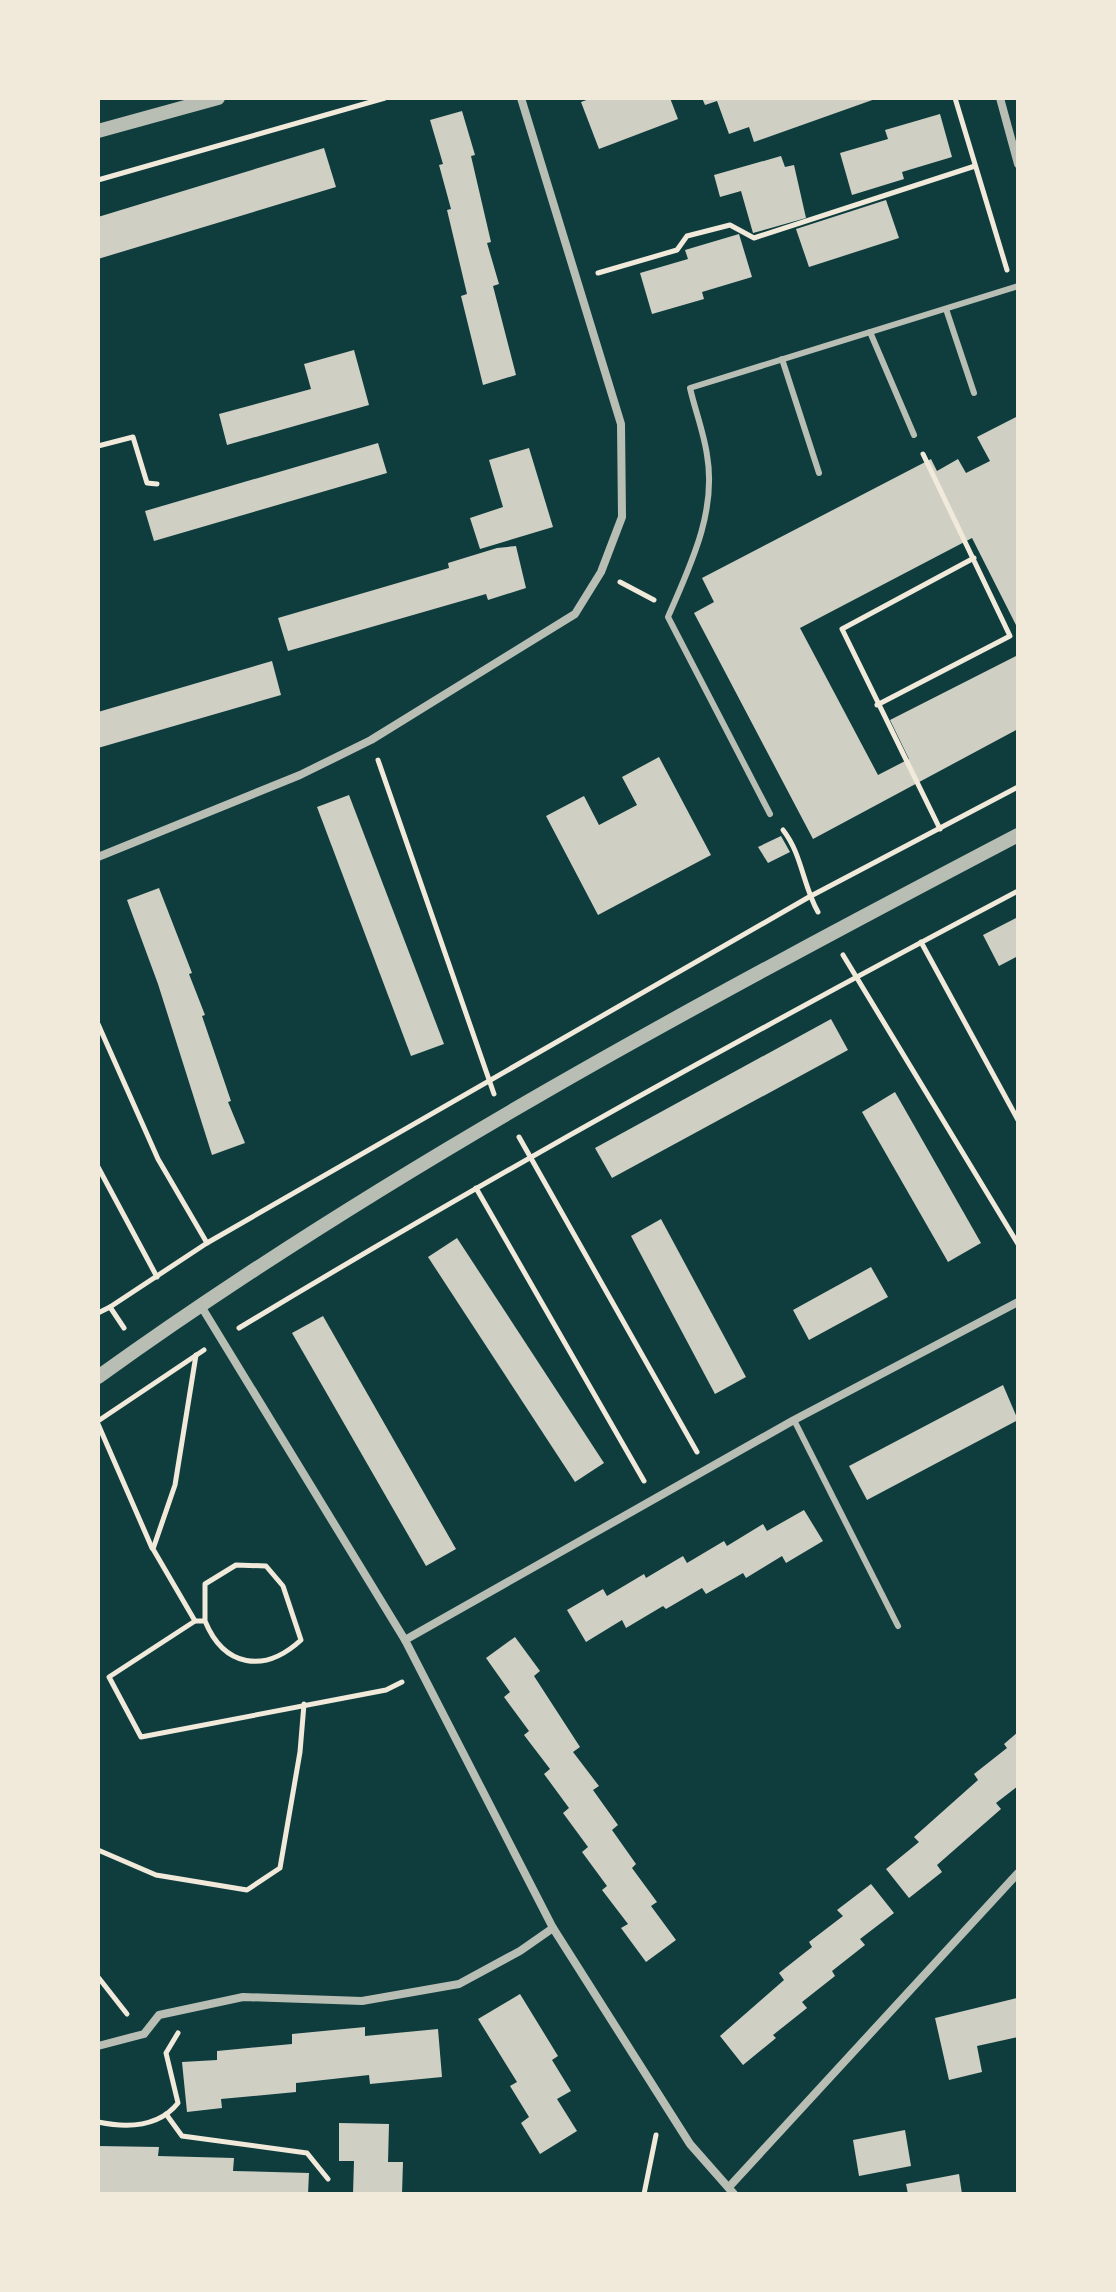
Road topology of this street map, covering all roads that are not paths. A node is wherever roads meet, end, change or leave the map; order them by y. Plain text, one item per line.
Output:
1 (218, 98) edge
2 (521, 98) edge
3 (1000, 98) edge
4 (98, 131) edge
5 (1018, 164) edge
6 (1016, 287) edge
7 (946, 309) junction
8 (870, 332) junction
9 (782, 359) junction
10 (974, 393) dead end
11 (914, 435) road end
12 (819, 473) dead end
13 (770, 814) road end
14 (1018, 835) edge
15 (98, 857) edge
16 (1018, 1302) edge
17 (201, 1306) junction
18 (98, 1377) edge
19 (794, 1420) junction
20 (898, 1626) dead end
21 (405, 1640) junction
22 (1018, 1873) edge
23 (553, 1928) junction
24 (98, 2046) edge
25 (732, 2191) edge

1 - 4 street
2 - 15 street
3 - 5 street
6 - 7 lane
7 - 8 lane
7 - 10 lane
8 - 9 lane
8 - 11 lane
9 - 12 lane
9 - 13 lane
14 - 17 street
16 - 19 street
17 - 18 street
17 - 21 street
19 - 20 lane
19 - 21 street
21 - 23 street
22 - 25 street
23 - 24 street
23 - 25 street

